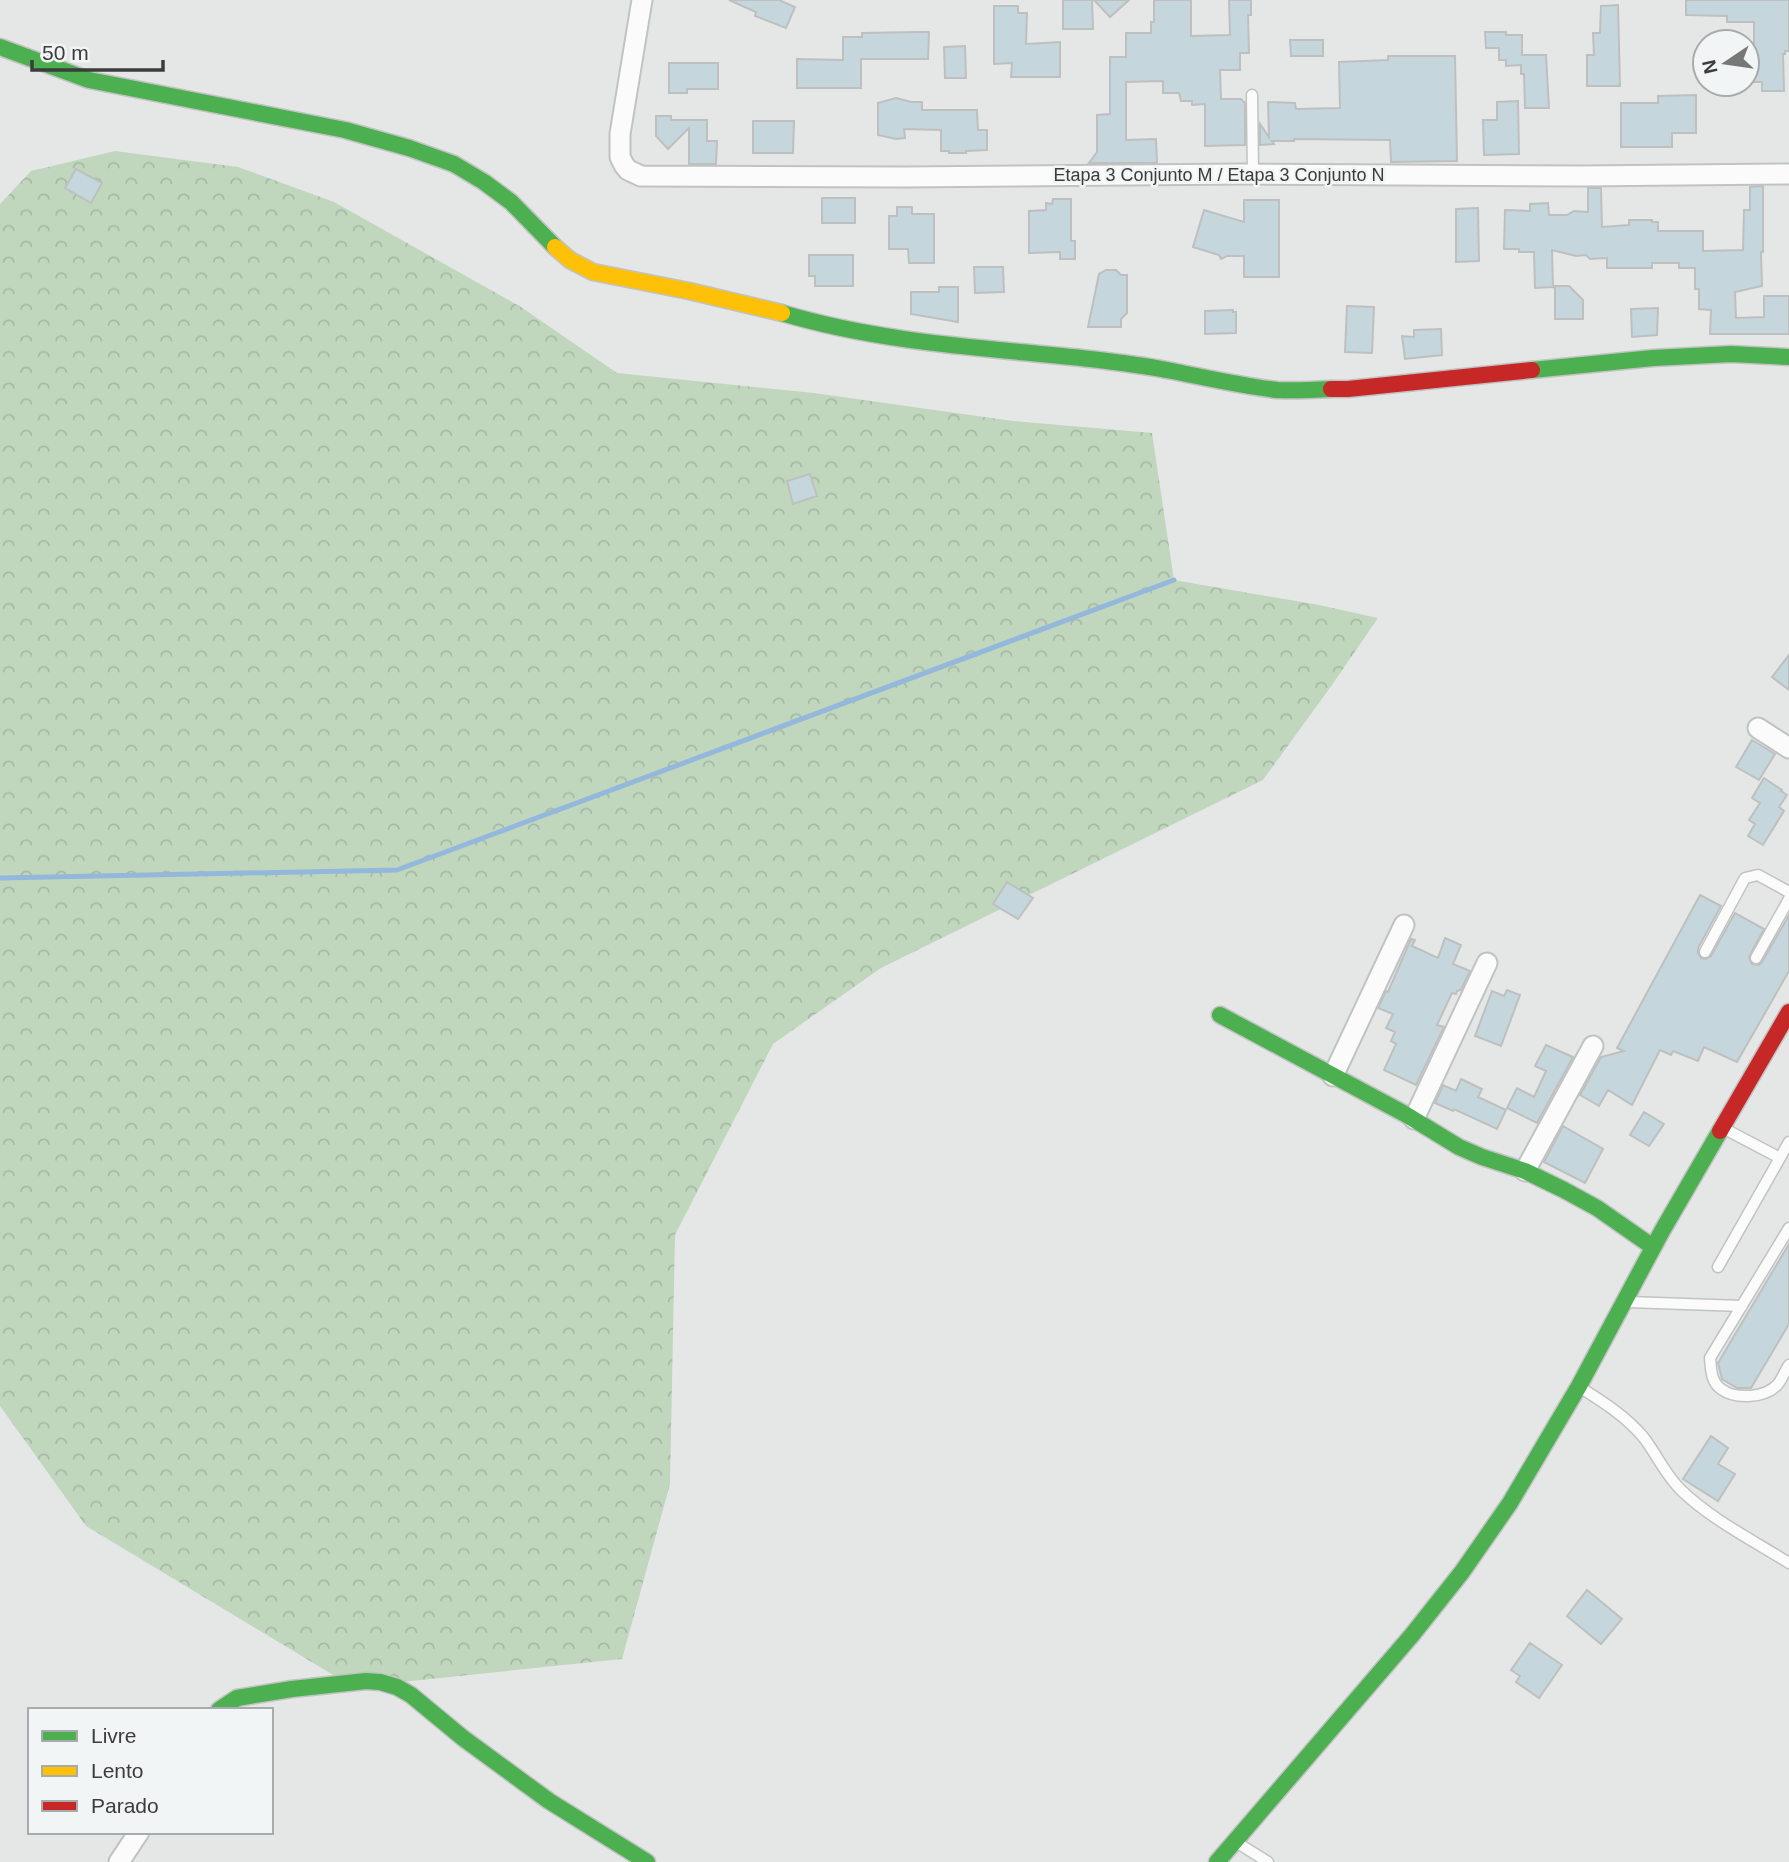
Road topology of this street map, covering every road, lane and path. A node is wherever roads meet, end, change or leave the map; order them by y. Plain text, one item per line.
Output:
1 (642, 0) edge
2 (0, 47) edge
3 (1252, 94) dead end
4 (1253, 174) junction
5 (1789, 174) edge
6 (1789, 357) edge
7 (1758, 728) dead end
8 (1789, 748) edge
9 (1789, 892) edge
10 (1789, 900) edge
11 (1404, 925) dead end
12 (1705, 952) dead end
13 (1756, 958) dead end
14 (1487, 963) dead end
15 (1789, 1012) edge
16 (1220, 1015) dead end
17 (1593, 1045) dead end
18 (1333, 1076) junction
19 (1414, 1119) junction
20 (1723, 1128) junction
21 (1789, 1142) edge
22 (1780, 1158) junction
23 (1525, 1171) junction
24 (1789, 1228) edge
25 (1653, 1247) junction
26 (1718, 1267) dead end
27 (1624, 1302) junction
28 (1742, 1306) junction
29 (1789, 1364) edge
30 (1578, 1386) junction
31 (1789, 1563) edge
32 (222, 1708) edge
33 (138, 1834) edge
34 (1235, 1841) junction
35 (120, 1862) edge
36 (647, 1862) edge
37 (1217, 1862) edge
38 (1268, 1862) edge

1 - 4 street, Etapa 3 Conjunto M / Etapa 3 Conjunto N
2 - 6 street
3 - 4 lane
4 - 5 street, Etapa 3 Conjunto M / Etapa 3 Conjunto N
7 - 8 street
9 - 12 lane
10 - 13 lane
11 - 18 street
14 - 19 street
15 - 20 street
16 - 18 street
17 - 23 street
18 - 19 street
19 - 23 street
20 - 22 lane
20 - 25 street
21 - 22 lane
22 - 26 lane
23 - 25 street
24 - 28 lane
25 - 27 street
27 - 28 lane
27 - 30 street
28 - 29 lane
30 - 31 lane
30 - 34 street
32 - 36 street
33 - 35 street
34 - 37 street
34 - 38 lane

